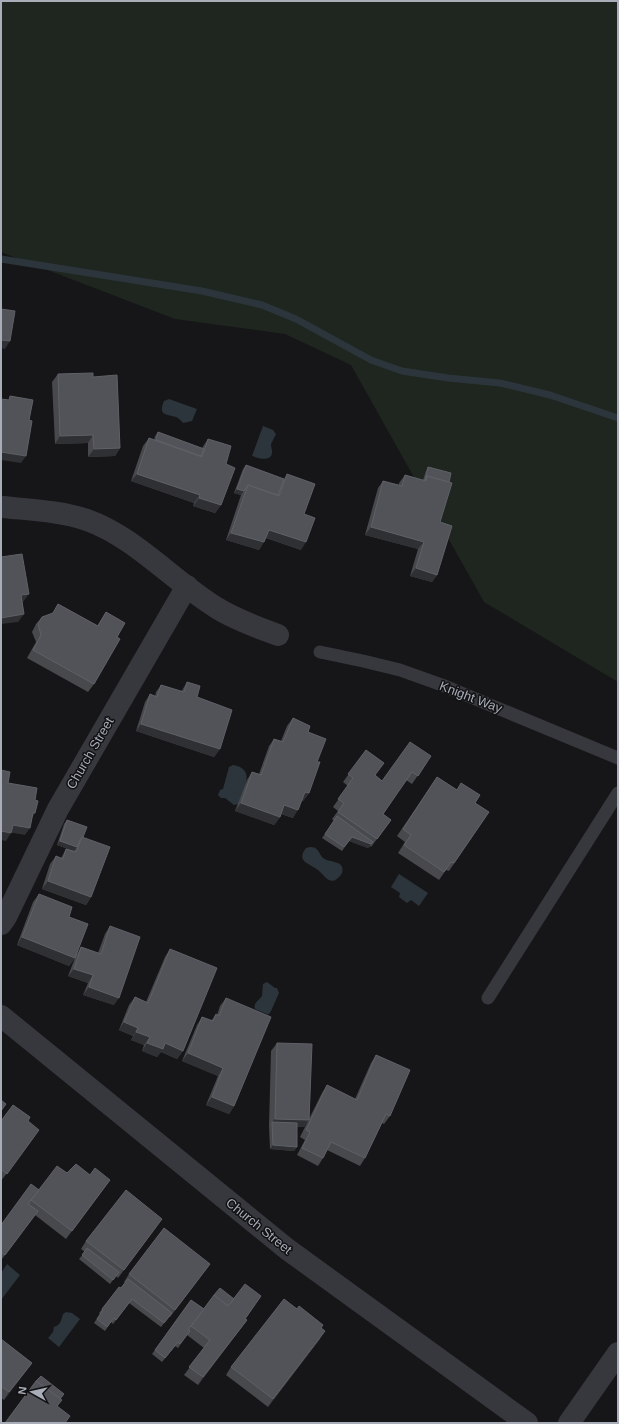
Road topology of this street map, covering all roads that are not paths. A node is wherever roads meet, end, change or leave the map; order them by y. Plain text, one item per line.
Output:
1 (3, 507) dead end
2 (186, 586) junction
3 (278, 635) dead end
4 (320, 652) dead end
5 (618, 758) edge
6 (618, 793) edge
7 (1, 924) edge
8 (488, 998) dead end
9 (1, 1016) edge
10 (618, 1353) edge
11 (527, 1423) edge
12 (569, 1423) edge

1 - 2 street
2 - 3 street
2 - 7 street, Church Street
4 - 5 lane, Knight Way
6 - 8 lane
9 - 11 street, Church Street
10 - 12 street

